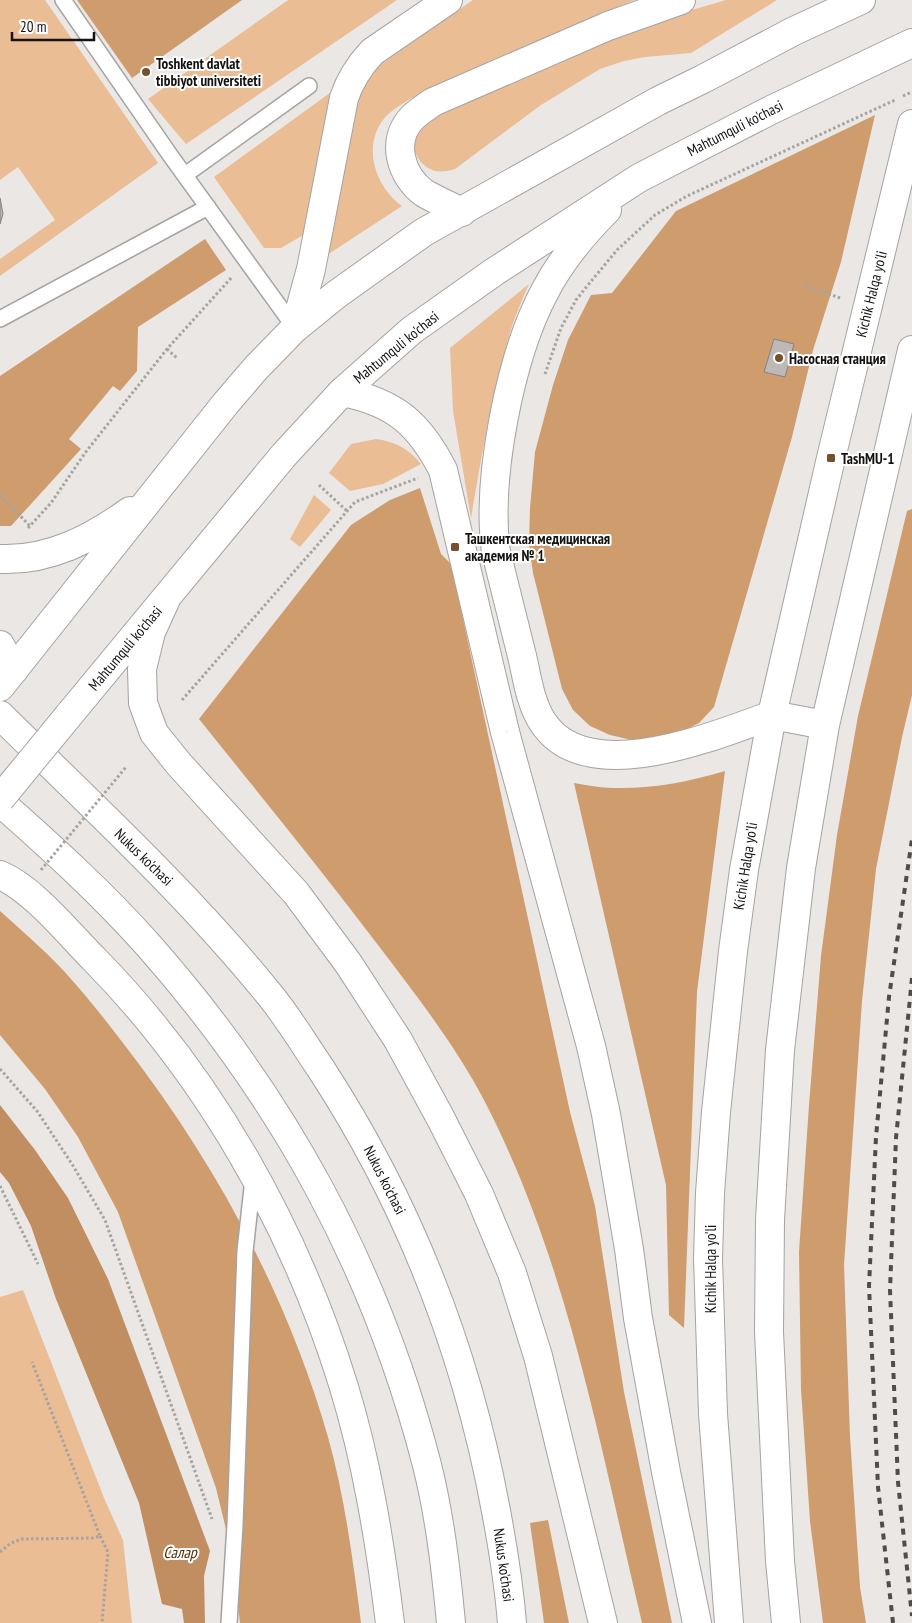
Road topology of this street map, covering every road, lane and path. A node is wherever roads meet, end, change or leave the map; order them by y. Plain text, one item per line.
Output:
1 (63, 0) edge
2 (448, 0) edge
3 (681, 0) edge
4 (861, 0) edge
5 (912, 43) edge
6 (309, 86) dead end
7 (912, 92) edge
8 (910, 132) edge
9 (185, 175) junction
10 (639, 178) junction
11 (208, 207) junction
12 (462, 212) junction
13 (248, 260) junction
14 (805, 285) dead end
15 (840, 298) dead end
16 (0, 319) edge
17 (295, 328) junction
18 (167, 349) junction
19 (912, 350) edge
20 (178, 359) dead end
21 (543, 382) dead end
22 (342, 392) junction
23 (425, 475) dead end
24 (319, 485) dead end
25 (153, 494) junction
26 (0, 495) edge
27 (347, 511) junction
28 (30, 526) junction
29 (24, 532) dead end
30 (0, 559) edge
31 (167, 598) junction
32 (0, 645) edge
33 (7, 679) edge
34 (182, 700) dead end
35 (0, 715) edge
36 (772, 715) junction
37 (825, 725) junction
38 (0, 729) edge
39 (126, 767) dead end
40 (0, 800) edge
41 (102, 816) junction
42 (53, 865) junction
43 (0, 875) edge
44 (0, 1069) edge
45 (254, 1175) junction
46 (0, 1186) edge
47 (38, 1264) dead end
48 (32, 1362) dead end
49 (214, 1524) dead end
50 (100, 1536) junction
51 (0, 1552) edge
52 (102, 1623) edge
53 (229, 1623) edge
54 (390, 1623) edge
55 (451, 1623) edge
56 (512, 1623) edge
57 (603, 1623) edge
58 (697, 1623) edge
59 (729, 1623) edge
60 (786, 1623) edge

1 - 9 lane
2 - 17 main road
3 - 12 main road
4 - 12 main road
5 - 10 main road, Mahtumquli ko'chasi
6 - 9 lane
7 - 21 path
8 - 36 main road, Kichik Halqa yo'li
9 - 11 lane
10 - 22 main road, Mahtumquli ko'chasi
10 - 36 main road
11 - 13 lane
11 - 16 lane
12 - 17 main road
13 - 17 lane
13 - 18 path
14 - 15 path
17 - 25 main road
18 - 20 path
18 - 28 path
19 - 37 main road
22 - 31 main road, Mahtumquli ko'chasi
22 - 58 main road
23 - 27 path
24 - 27 path
25 - 30 main road
25 - 33 main road
26 - 28 path
27 - 34 path
28 - 29 path
31 - 40 main road, Mahtumquli ko'chasi, bridge
31 - 57 main road
32 - 33 main road
35 - 41 main road
36 - 37 main road
36 - 59 main road, Kichik Halqa yo'li
37 - 60 main road
38 - 41 main road
39 - 42 path, bridge
40 - 42 main road
41 - 56 main road, Nukus ko'chasi
42 - 55 main road
43 - 45 main road
44 - 49 path
45 - 53 lane
45 - 54 main road
46 - 47 path
48 - 50 path
50 - 51 path
50 - 52 path

